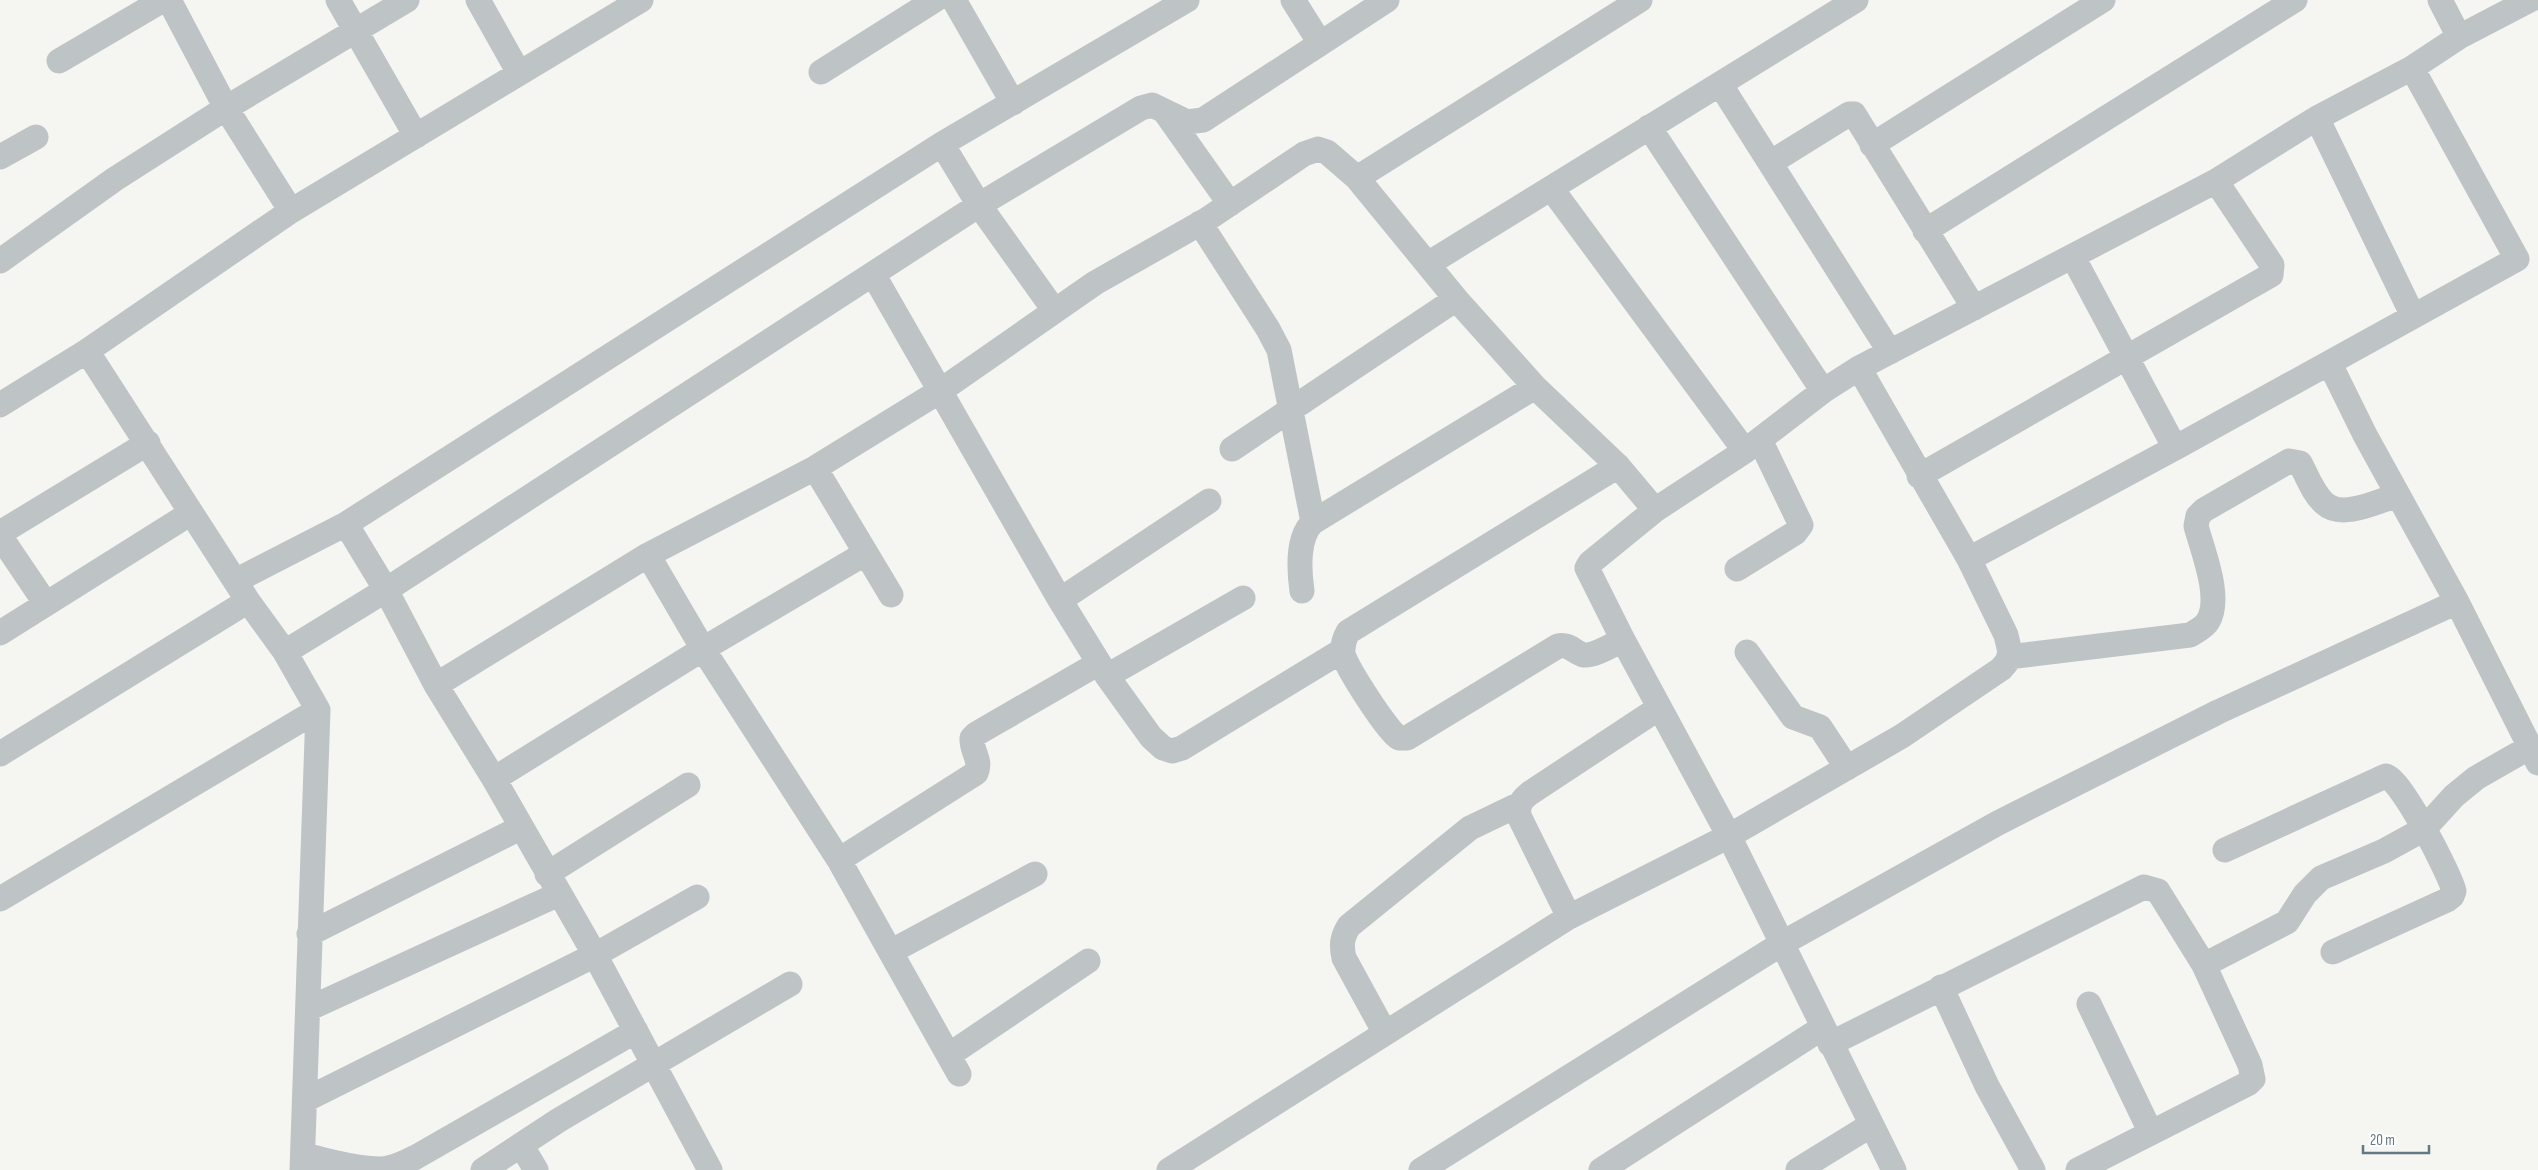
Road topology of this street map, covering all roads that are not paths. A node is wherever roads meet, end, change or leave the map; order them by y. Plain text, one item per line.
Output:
1 (163, 0) edge
2 (169, 0) edge
3 (338, 0) edge
4 (406, 0) edge
5 (478, 0) edge
6 (640, 0) edge
7 (935, 0) edge
8 (954, 0) edge
9 (1187, 0) edge
10 (1293, 0) edge
11 (1387, 0) edge
12 (1640, 0) edge
13 (1856, 0) edge
14 (2103, 0) edge
15 (2295, 0) edge
16 (2440, 0) edge
17 (2529, 0) edge
18 (2538, 18) edge
19 (356, 30) junction
20 (2459, 37) junction
21 (1320, 43) junction
22 (59, 61) dead end
23 (2412, 68) junction
24 (821, 72) dead end
25 (519, 74) junction
26 (1720, 84) junction
27 (1012, 103) junction
28 (226, 108) junction
29 (1164, 110) junction
30 (2316, 118) junction
31 (1649, 128) junction
32 (416, 136) junction
33 (36, 137) dead end
34 (942, 144) junction
35 (1872, 145) junction
36 (0, 157) edge
37 (1770, 163) junction
38 (1357, 178) junction
39 (2216, 181) junction
40 (1551, 188) junction
41 (1230, 204) junction
42 (979, 205) junction
43 (290, 211) junction
44 (1200, 223) junction
45 (1925, 231) junction
46 (2073, 257) junction
47 (0, 261) edge
48 (1428, 264) junction
49 (873, 274) junction
50 (1456, 299) junction
51 (1974, 308) junction
52 (1054, 310) junction
53 (2413, 316) junction
54 (87, 351) junction
55 (1890, 352) junction
56 (2127, 358) junction
57 (2330, 364) junction
58 (1859, 368) junction
59 (1535, 387) junction
60 (940, 391) junction
61 (1823, 391) junction
62 (0, 405) edge
63 (1290, 410) junction
64 (148, 443) junction
65 (1753, 446) junction
66 (2175, 448) junction
67 (1232, 449) dead end
68 (1618, 466) junction
69 (815, 468) junction
70 (1919, 476) junction
71 (2398, 495) junction
72 (1209, 501) dead end
73 (1655, 510) junction
74 (191, 513) junction
75 (1314, 522) junction
76 (346, 524) junction
77 (0, 535) edge
78 (866, 553) junction
79 (648, 555) junction
80 (1969, 559) junction
81 (1737, 568) dead end
82 (237, 580) junction
83 (386, 590) junction
84 (1302, 592) dead end
85 (891, 595) dead end
86 (1242, 598) dead end
87 (1060, 600) junction
88 (248, 601) junction
89 (2458, 602) junction
90 (46, 604) junction
91 (0, 633) edge
92 (1623, 640) junction
93 (703, 649) junction
94 (1343, 650) junction
95 (285, 652) junction
96 (1747, 652) dead end
97 (2009, 657) junction
98 (1103, 670) junction
99 (436, 685) junction
100 (1659, 708) junction
101 (318, 710) junction
102 (0, 754) edge
103 (2534, 755) edge
104 (1847, 768) junction
105 (494, 779) junction
106 (688, 785) dead end
107 (1520, 804) junction
108 (520, 828) junction
109 (2424, 829) junction
110 (1729, 836) junction
111 (2225, 850) dead end
112 (839, 860) junction
113 (1035, 874) dead end
114 (553, 884) junction
115 (3, 891) edge
116 (697, 897) dead end
117 (1569, 916) junction
118 (309, 934) junction
119 (1781, 944) junction
120 (892, 951) junction
121 (2333, 952) dead end
122 (595, 955) junction
123 (1088, 961) dead end
124 (2204, 965) junction
125 (790, 984) dead end
126 (1941, 987) junction
127 (2089, 1004) dead end
128 (308, 1009) junction
129 (636, 1031) junction
130 (1385, 1033) junction
131 (1826, 1036) junction
132 (654, 1066) junction
133 (305, 1100) junction
134 (1871, 1125) junction
135 (2151, 1133) junction
136 (521, 1144) junction
137 (302, 1162) edge
138 (483, 1170) edge
139 (536, 1170) edge
140 (710, 1170) edge
141 (1169, 1170) edge
142 (1420, 1170) edge
143 (1601, 1170) edge
144 (1798, 1170) edge
145 (1894, 1170) edge
146 (2033, 1170) edge
147 (2078, 1170) edge

1 - 22 street
2 - 28 street
3 - 19 street
4 - 19 street
5 - 25 street
6 - 25 street
7 - 24 street
8 - 27 street
9 - 27 street
10 - 21 street
11 - 21 street
12 - 38 street
13 - 26 street
14 - 35 street
15 - 45 street
16 - 20 street
17 - 18 street
17 - 20 street
19 - 28 street
19 - 32 street
20 - 23 street
21 - 29 street
23 - 30 street
23 - 53 street
25 - 32 street
26 - 31 street
26 - 37 street
27 - 34 street
28 - 43 street
28 - 47 street
29 - 41 street
29 - 42 street
30 - 39 street
30 - 53 street
31 - 40 street
31 - 61 street
32 - 43 street
33 - 36 street
34 - 42 street
34 - 76 street
35 - 37 street
35 - 45 street
37 - 55 street
38 - 41 street
38 - 48 street
39 - 46 street
39 - 56 street
40 - 48 street
40 - 65 street
41 - 44 street
42 - 49 street
42 - 52 street
43 - 54 street
44 - 52 street
44 - 63 street
45 - 51 street
46 - 51 street
46 - 56 street
48 - 50 street
49 - 60 street
49 - 83 street
50 - 59 street
50 - 63 street
51 - 55 street
52 - 60 street
53 - 57 street
54 - 62 street
54 - 64 street
55 - 58 street
56 - 66 street
56 - 70 street
57 - 66 street
57 - 71 street
58 - 61 street
58 - 70 street
59 - 68 street
59 - 75 street
60 - 69 street
60 - 87 street
61 - 65 street
63 - 67 street
63 - 75 street
64 - 74 street
64 - 77 street
65 - 73 street
65 - 81 street
66 - 80 street
68 - 73 street
68 - 94 street
69 - 78 street
69 - 79 street
70 - 80 street
71 - 89 street
71 - 97 street
72 - 87 street
73 - 92 street
74 - 82 street
74 - 90 street
75 - 84 street
76 - 82 street
76 - 83 street
77 - 90 street
78 - 85 street
78 - 93 street
79 - 93 street
79 - 99 street
80 - 97 street
82 - 88 street
83 - 95 street
83 - 99 street
86 - 98 street
87 - 98 street
88 - 95 street
88 - 102 street
89 - 103 street
89 - 119 street
90 - 91 street
92 - 94 street
92 - 100 street
93 - 105 street
93 - 112 street
94 - 98 street
95 - 101 street
96 - 104 street
97 - 104 street
98 - 112 street
99 - 105 street
100 - 107 street
100 - 110 street
101 - 115 street
101 - 118 street
103 - 109 street
104 - 110 street
105 - 108 street
106 - 114 street
107 - 117 street
107 - 130 street
108 - 114 street
108 - 118 street
109 - 111 street
109 - 121 street
109 - 124 street
110 - 117 street
110 - 119 street
112 - 120 street
113 - 120 street
114 - 122 street
114 - 128 street
116 - 122 street
117 - 130 street
118 - 128 street
119 - 131 street
119 - 142 street
120 - 123 street
122 - 129 street
122 - 133 street
124 - 126 street
124 - 135 street
125 - 132 street
126 - 131 street
126 - 146 street
127 - 135 street
128 - 133 street
129 - 132 street
129 - 137 street
130 - 141 street
131 - 134 street
131 - 143 street
132 - 136 street
132 - 140 street
133 - 137 street
134 - 144 street
134 - 145 street
135 - 147 street
136 - 138 street
136 - 139 street

